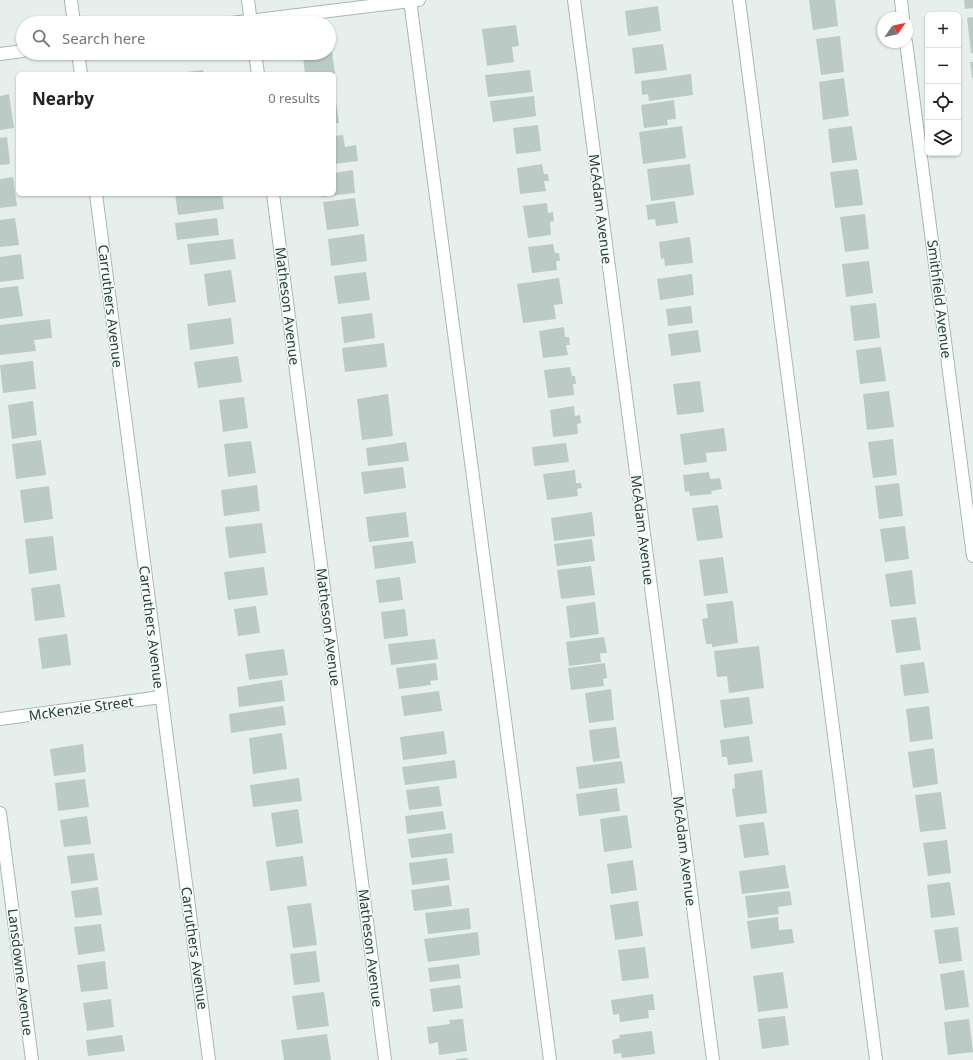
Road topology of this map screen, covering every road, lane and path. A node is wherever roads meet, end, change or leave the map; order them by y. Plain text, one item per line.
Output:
1 (71, 0) edge
2 (248, 0) edge
3 (413, 0) edge
4 (574, 0) edge
5 (739, 0) edge
6 (901, 0) edge
7 (902, 12) edge
8 (73, 16) edge
9 (250, 16) edge
10 (295, 16) edge
11 (907, 48) edge
12 (16, 52) edge
13 (0, 54) edge
14 (79, 60) edge
15 (256, 60) edge
16 (81, 72) edge
17 (258, 72) edge
18 (96, 196) edge
19 (273, 196) edge
20 (973, 556) edge
21 (161, 696) junction
22 (0, 719) edge
23 (0, 813) edge
24 (32, 1060) edge
25 (209, 1060) edge
26 (385, 1060) edge
27 (550, 1060) edge
28 (713, 1060) edge
29 (876, 1060) edge

1 - 8 street
2 - 9 street
3 - 10 street
3 - 27 street
4 - 28 street, McAdam Avenue
5 - 29 street
6 - 7 street
11 - 20 street, Smithfield Avenue
12 - 13 street
14 - 16 street
15 - 17 street
18 - 21 street, Carruthers Avenue
19 - 26 street, Matheson Avenue
21 - 22 street, McKenzie Street
21 - 25 street, Carruthers Avenue
23 - 24 street, Lansdowne Avenue

